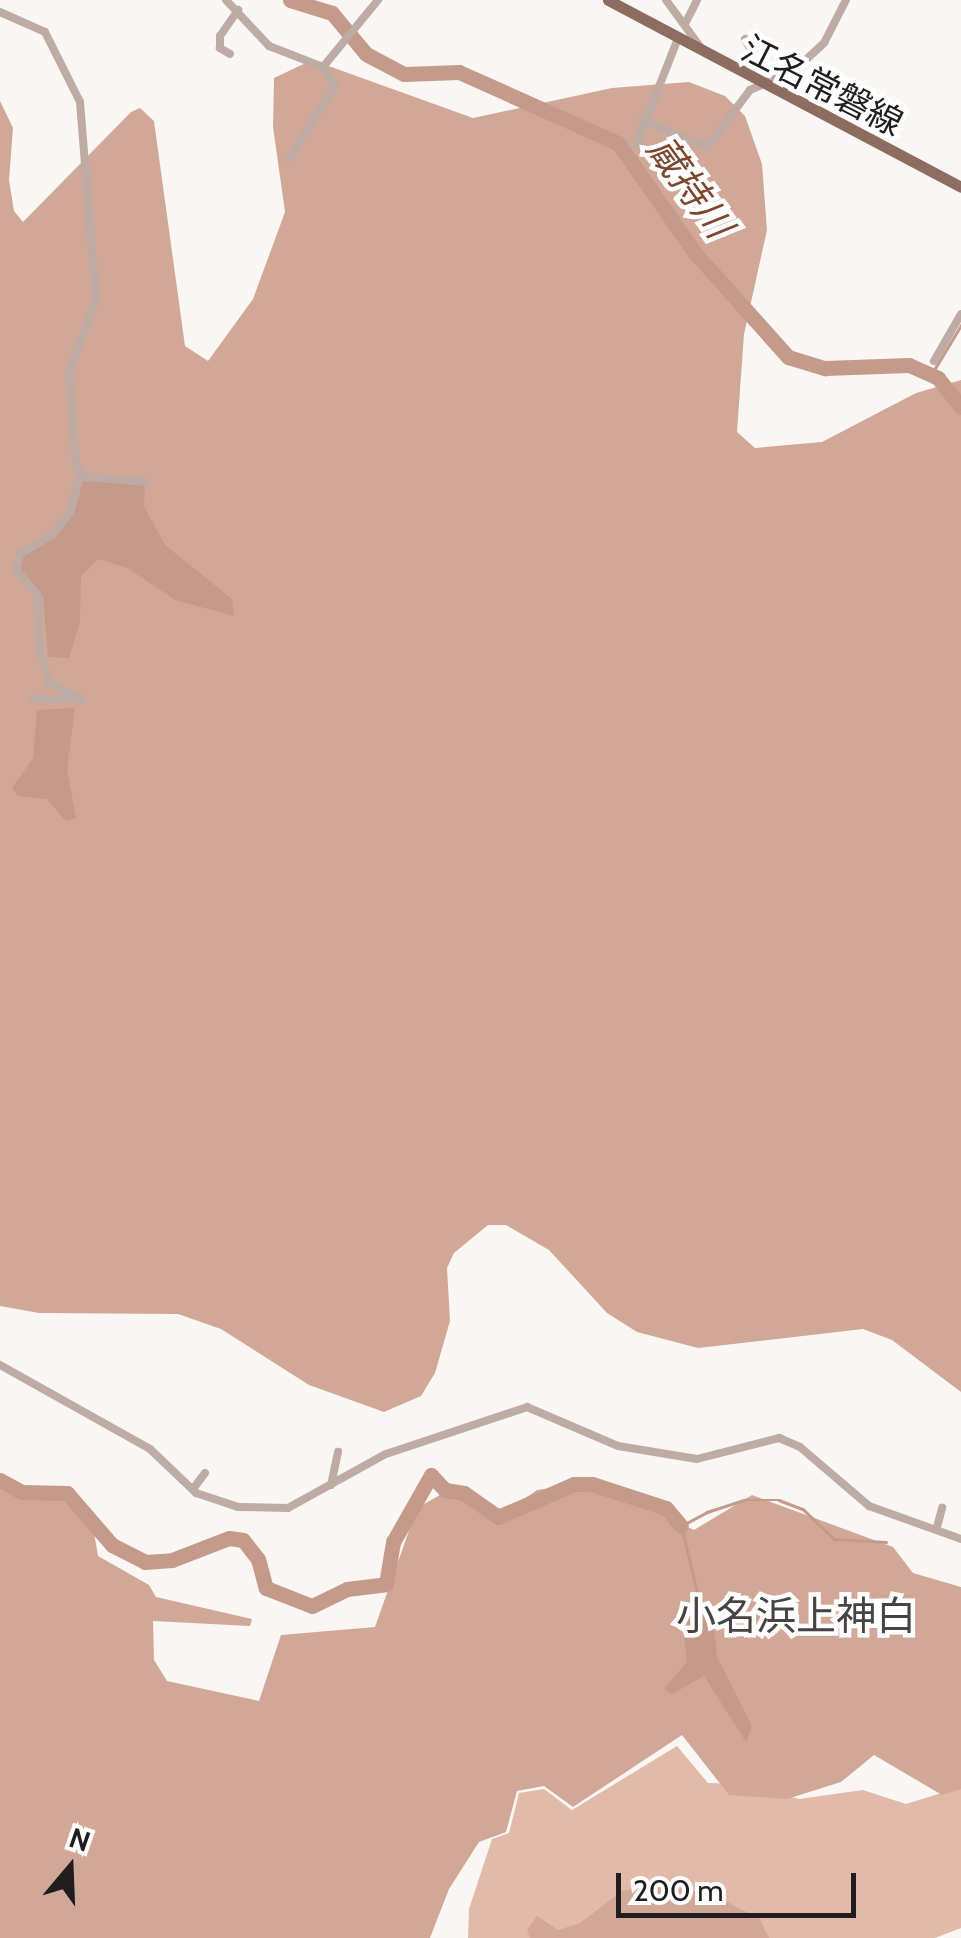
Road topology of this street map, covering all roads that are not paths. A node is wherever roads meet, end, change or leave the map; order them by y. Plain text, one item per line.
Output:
1 (226, 0) edge
2 (378, 0) edge
3 (608, 0) edge
4 (666, 0) edge
5 (696, 0) edge
6 (846, 0) edge
7 (238, 10) junction
8 (0, 12) edge
9 (686, 22) junction
10 (745, 39) dead end
11 (677, 42) junction
12 (230, 54) dead end
13 (704, 56) junction
14 (323, 67) junction
15 (736, 73) junction
16 (760, 85) junction
17 (642, 120) junction
18 (636, 146) dead end
19 (289, 160) dead end
20 (961, 188) edge
21 (961, 314) edge
22 (934, 361) dead end
23 (80, 474) junction
24 (146, 482) dead end
25 (33, 699) dead end
26 (0, 1365) edge
27 (338, 1452) dead end
28 (205, 1473) dead end
29 (331, 1485) junction
30 (193, 1489) junction
31 (942, 1508) dead end
32 (937, 1527) junction
33 (961, 1539) edge

1 - 7 street
2 - 14 street
3 - 11 main road, 江名常磐線
4 - 9 street
5 - 9 street
6 - 16 street
7 - 12 street
7 - 14 street
8 - 23 street
9 - 13 street
10 - 15 street
11 - 13 main road, 江名常磐線
11 - 17 street
13 - 15 main road, 江名常磐線
14 - 19 street
15 - 16 main road, 江名常磐線
16 - 17 street
16 - 20 main road, 江名常磐線
17 - 18 street
21 - 22 street
23 - 24 street
23 - 25 street
26 - 30 street
27 - 29 street
28 - 30 street
29 - 30 street
29 - 32 street
31 - 32 street
32 - 33 street

